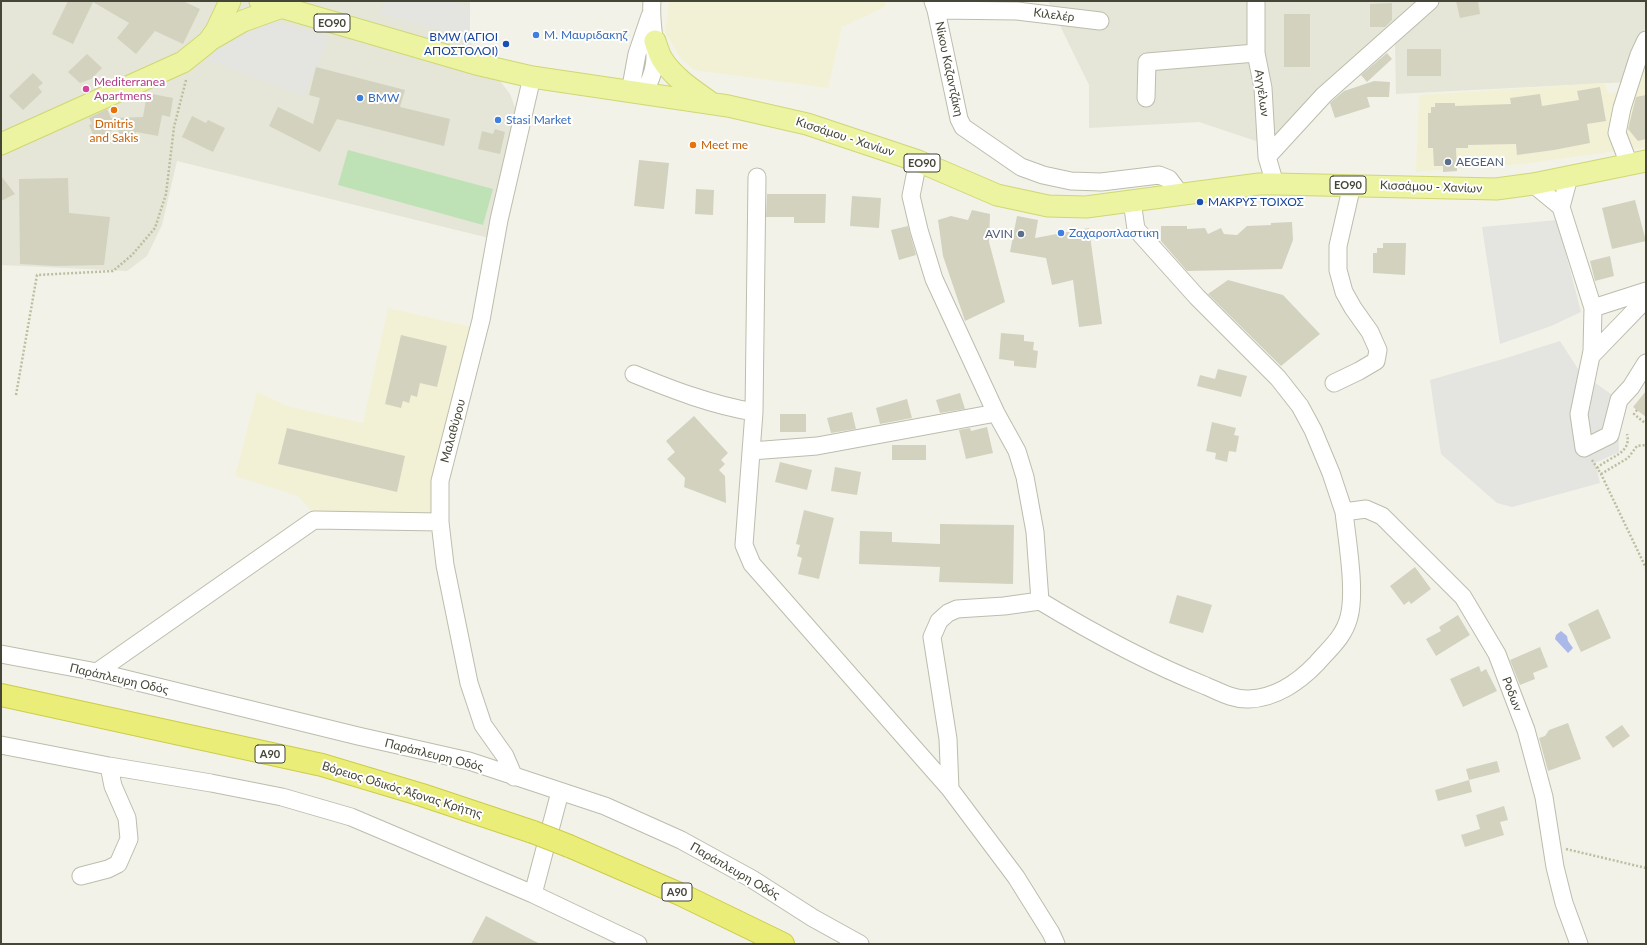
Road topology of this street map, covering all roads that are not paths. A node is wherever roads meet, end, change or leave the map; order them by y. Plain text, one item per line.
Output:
1 (230, 1) edge
2 (260, 1) edge
3 (1256, 1) edge
4 (1430, 1) edge
5 (934, 5) edge
6 (282, 7) junction
7 (652, 8) edge
8 (1059, 8) edge
9 (1100, 21) dead end
10 (1646, 40) edge
11 (648, 41) junction
12 (208, 42) junction
13 (1256, 53) junction
14 (532, 77) junction
15 (636, 93) junction
16 (1146, 98) dead end
17 (712, 104) junction
18 (1, 144) edge
19 (1267, 158) junction
20 (918, 161) junction
21 (1637, 162) edge
22 (757, 177) dead end
23 (1569, 177) junction
24 (1275, 184) junction
25 (1533, 184) junction
26 (1352, 185) junction
27 (1181, 195) junction
28 (1132, 201) junction
29 (1561, 207) junction
30 (1646, 291) edge
31 (1646, 299) edge
32 (1593, 308) junction
33 (1590, 356) junction
34 (1646, 362) edge
35 (634, 374) dead end
36 (1334, 382) dead end
37 (754, 412) junction
38 (996, 413) junction
39 (751, 451) junction
40 (1346, 512) junction
41 (440, 522) junction
42 (1040, 601) junction
43 (1, 654) edge
44 (97, 672) junction
45 (1, 695) edge
46 (1, 746) edge
47 (109, 766) junction
48 (514, 777) junction
49 (950, 789) junction
50 (560, 792) junction
51 (81, 876) dead end
52 (533, 894) junction
53 (638, 944) edge
54 (783, 944) edge
55 (860, 944) edge
56 (1056, 944) edge
57 (1579, 944) edge

1 - 12 main road
2 - 6 main road, Κισσάμου - Χανίων / ΕΟ90
3 - 13 street, Αγγέλων
4 - 19 street
5 - 8 street, Κιλελέρ
5 - 27 street, Νίκου Καζαντζάκη
6 - 12 main road
6 - 14 main road, Κισσάμου - Χανίων / ΕΟ90
7 - 11 street
8 - 9 street, Κιλελέρ
10 - 21 street
11 - 15 street
11 - 17 main road
12 - 18 main road
13 - 16 street
13 - 19 street, Αγγέλων
14 - 15 main road, Κισσάμου - Χανίων / ΕΟ90
14 - 41 street, Μαλαθύρου
15 - 17 main road, Κισσάμου - Χανίων / ΕΟ90
17 - 20 main road, Κισσάμου - Χανίων / ΕΟ90
19 - 24 street, Αγγέλων
20 - 28 main road, Κισσάμου - Χανίων / ΕΟ90
20 - 38 street
21 - 23 main road, Κισσάμου - Χανίων / ΕΟ90
22 - 37 street
23 - 25 main road, Κισσάμου - Χανίων / ΕΟ90
23 - 29 street
24 - 26 main road, Κισσάμου - Χανίων / ΕΟ90
24 - 27 main road, Κισσάμου - Χανίων / ΕΟ90
25 - 26 main road, Κισσάμου - Χανίων / ΕΟ90
25 - 29 street
26 - 36 street
27 - 28 main road, Κισσάμου - Χανίων / ΕΟ90
28 - 40 street
29 - 32 street
30 - 32 street
31 - 33 street
32 - 33 street
33 - 34 street
35 - 37 street
37 - 39 street
38 - 39 street
38 - 42 street
39 - 49 street
40 - 42 street
40 - 57 street, Ροδων
41 - 44 street
41 - 48 street, Μαλαθύρου
42 - 49 street
43 - 44 street, Παράπλευρη Οδός
44 - 48 street, Παράπλευρη Οδός
45 - 54 highway, Βόρειος Οδικός Άξονας Κρήτης / Α90, bridge
46 - 47 street
47 - 51 street
47 - 52 street
48 - 50 street, Παράπλευρη Οδός
49 - 56 street
50 - 52 street
50 - 55 street, Παράπλευρη Οδός
52 - 53 street

